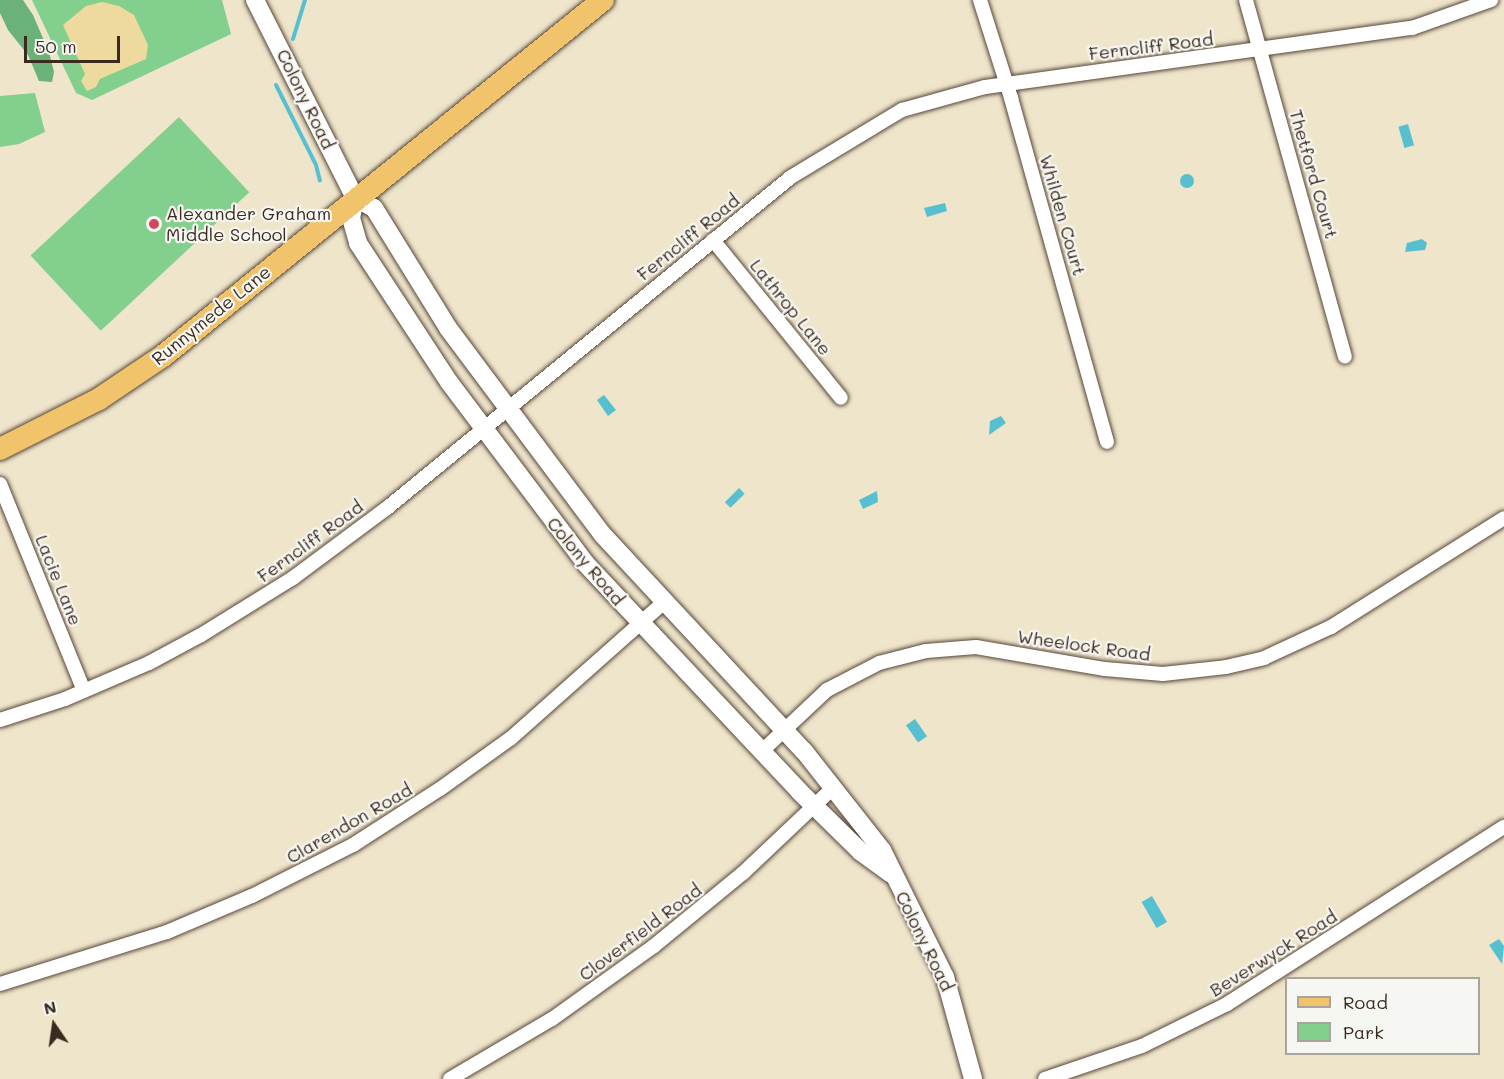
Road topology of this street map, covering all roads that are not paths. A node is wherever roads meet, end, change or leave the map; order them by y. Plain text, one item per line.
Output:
1 (255, 0) edge
2 (603, 0) edge
3 (980, 0) edge
4 (1246, 0) edge
5 (1491, 0) edge
6 (1260, 50) junction
7 (1007, 84) junction
8 (355, 198) junction
9 (713, 240) junction
10 (1345, 357) dead end
11 (841, 398) dead end
12 (508, 408) junction
13 (484, 428) junction
14 (1107, 442) dead end
15 (0, 449) edge
16 (0, 484) edge
17 (1504, 518) edge
18 (664, 602) junction
19 (640, 624) junction
20 (84, 691) junction
21 (0, 720) edge
22 (784, 729) junction
23 (761, 752) junction
24 (833, 788) junction
25 (814, 806) junction
26 (1504, 827) edge
27 (891, 874) junction
28 (0, 984) edge
29 (450, 1079) edge
30 (973, 1079) edge
31 (1045, 1079) edge

1 - 8 street, Colony Road
2 - 8 main road, Runnymede Lane
3 - 7 street, Whilden Court
4 - 6 street, Thetford Court
5 - 6 street, Ferncliff Road
6 - 7 street, Ferncliff Road
6 - 10 street, Thetford Court
7 - 9 street, Ferncliff Road
7 - 14 street, Whilden Court
8 - 12 street, Colony Road
8 - 13 street, Colony Road
8 - 15 main road, Runnymede Lane
9 - 11 street, Lathrop Lane
9 - 12 street, Ferncliff Road
12 - 13 street, Ferncliff Road
12 - 18 street, Colony Road
13 - 19 street, Colony Road
13 - 20 street, Ferncliff Road
16 - 20 street, Lacie Lane
17 - 22 street, Wheelock Road
18 - 19 street, Clarendon Road
18 - 22 street, Colony Road
19 - 23 street, Colony Road
19 - 28 street, Clarendon Road
20 - 21 street, Ferncliff Road
22 - 23 street, Wheelock Road
22 - 24 street, Colony Road
23 - 25 street, Colony Road
24 - 25 street, Cloverfield Road
24 - 27 street, Colony Road
25 - 27 street, Colony Road
25 - 29 street, Cloverfield Road
26 - 31 street, Beverwyck Road
27 - 30 street, Colony Road

